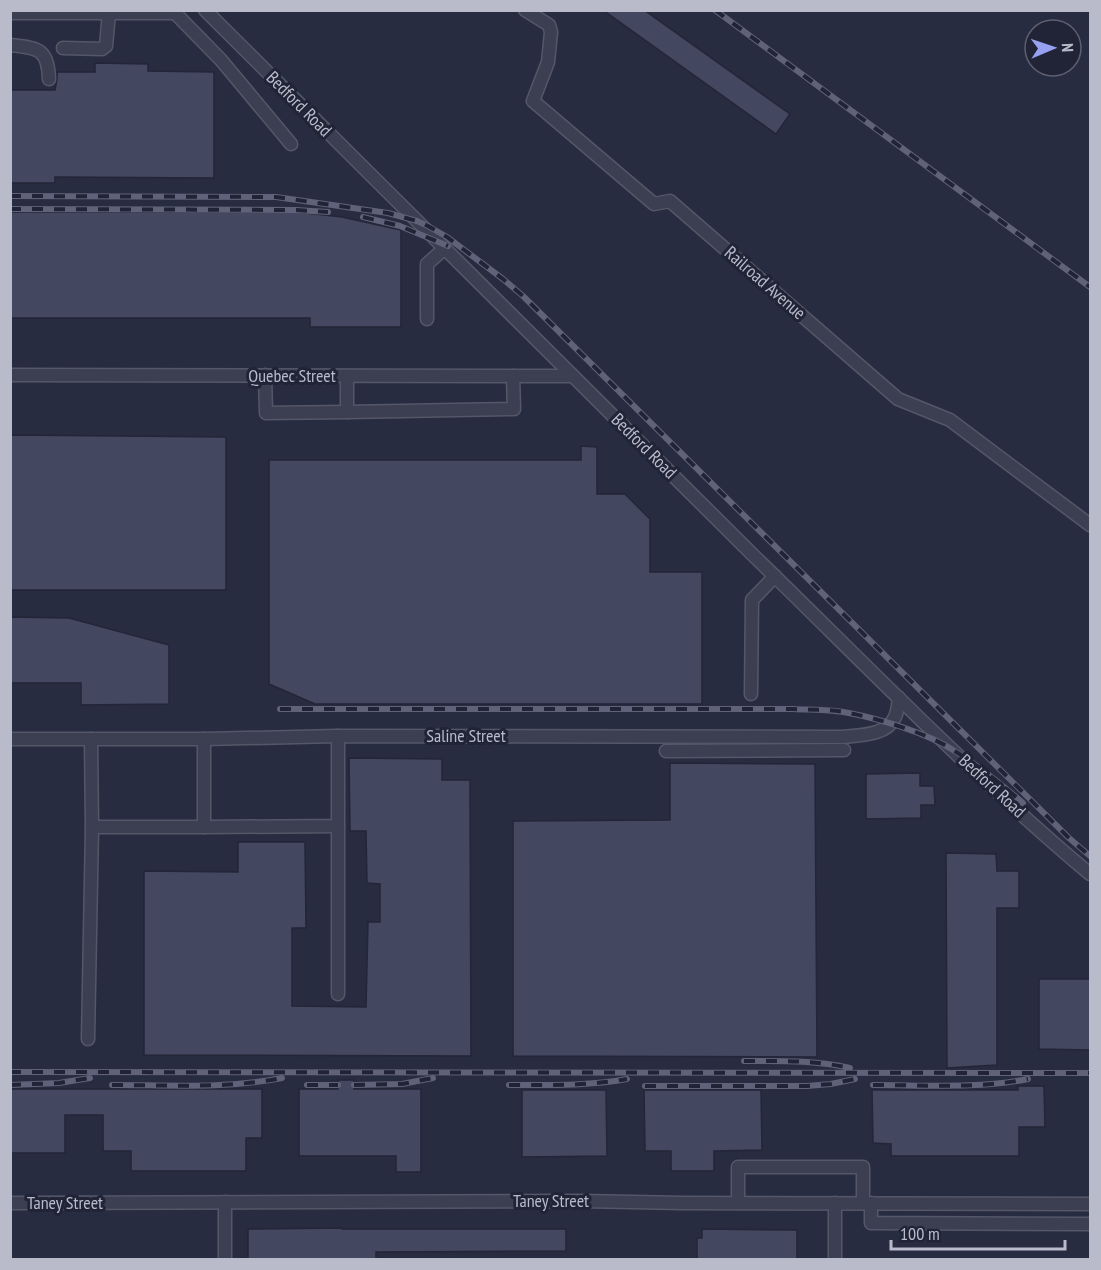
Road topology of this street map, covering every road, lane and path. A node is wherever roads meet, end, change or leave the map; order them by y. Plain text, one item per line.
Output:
1 (205, 10) edge
2 (525, 10) edge
3 (33, 12) edge
4 (176, 12) edge
5 (10, 13) edge
6 (109, 13) junction
7 (10, 45) edge
8 (63, 48) dead end
9 (49, 79) dead end
10 (291, 144) dead end
11 (445, 248) junction
12 (427, 319) dead end
13 (10, 375) edge
14 (265, 375) junction
15 (346, 376) junction
16 (513, 376) junction
17 (573, 376) junction
18 (347, 412) junction
19 (1090, 525) edge
20 (775, 576) junction
21 (751, 694) dead end
22 (899, 698) junction
23 (338, 736) junction
24 (733, 737) junction
25 (10, 739) edge
26 (91, 739) junction
27 (204, 739) junction
28 (844, 750) dead end
29 (666, 751) dead end
30 (732, 751) junction
31 (338, 826) junction
32 (92, 827) junction
33 (204, 827) junction
34 (1090, 874) edge
35 (339, 994) dead end
36 (88, 1039) dead end
37 (225, 1202) junction
38 (10, 1203) edge
39 (738, 1203) junction
40 (835, 1203) junction
41 (867, 1203) junction
42 (919, 1203) junction
43 (939, 1203) junction
44 (996, 1204) junction
45 (1015, 1204) junction
46 (1030, 1204) junction
47 (1087, 1204) edge
48 (939, 1222) junction
49 (919, 1223) junction
50 (996, 1223) junction
51 (1015, 1223) junction
52 (1030, 1223) junction
53 (1088, 1224) edge
54 (225, 1260) edge
55 (835, 1260) edge

1 - 11 street, Bedford Road
2 - 19 street, Railroad Avenue
3 - 5 street
3 - 6 street
4 - 6 street
4 - 10 street
6 - 8 street
7 - 9 street
11 - 12 street
11 - 17 street, Bedford Road
13 - 14 street, Quebec Street
14 - 15 street, Quebec Street
14 - 18 street
15 - 16 street, Quebec Street
15 - 18 street
16 - 17 street, Quebec Street
16 - 18 street
17 - 20 street, Bedford Road
20 - 21 street
20 - 22 street, Bedford Road
22 - 24 street, Saline Street
22 - 34 street, Bedford Road
23 - 24 street, Saline Street
23 - 27 street, Saline Street
23 - 31 street
24 - 30 street
25 - 26 street, Saline Street
26 - 27 street, Saline Street
26 - 32 street
27 - 33 street
28 - 30 street
29 - 30 street
31 - 33 street
31 - 35 street
32 - 33 street
32 - 36 street
37 - 38 street, Taney Street
37 - 39 street, Taney Street
37 - 54 street
39 - 40 street, Taney Street
39 - 41 street
40 - 41 street, Taney Street
40 - 55 street
41 - 42 street, Taney Street
41 - 49 street
42 - 43 street, Taney Street
42 - 49 street
43 - 44 street, Taney Street
43 - 48 street
44 - 45 street, Taney Street
44 - 50 street
45 - 46 street, Taney Street
45 - 51 street
46 - 47 street, Taney Street
46 - 52 street
47 - 53 street
48 - 49 street
48 - 50 street
50 - 51 street
51 - 52 street
52 - 53 street

